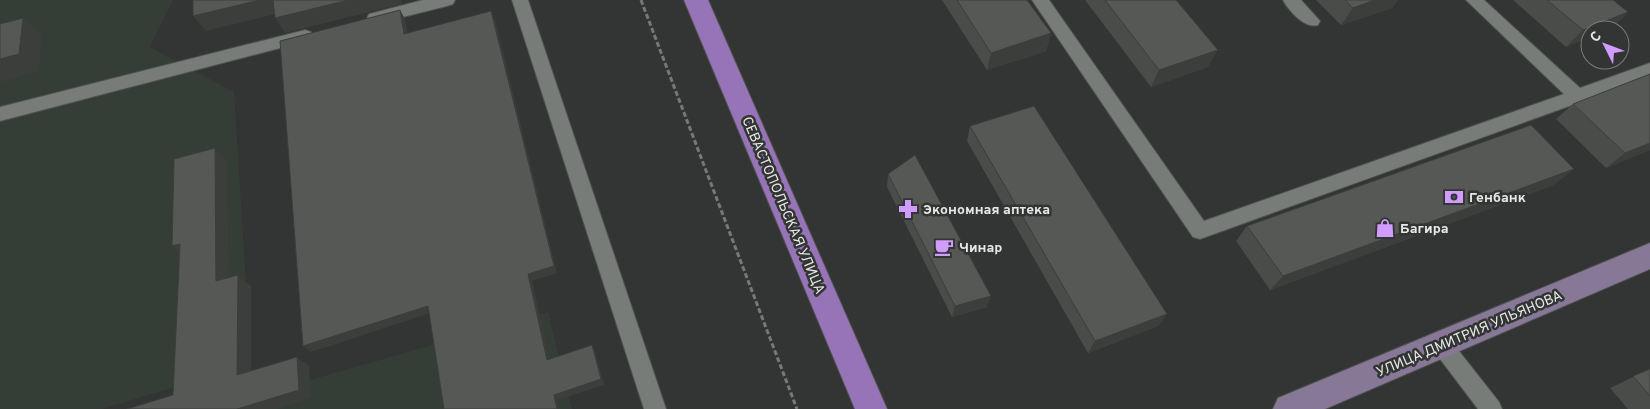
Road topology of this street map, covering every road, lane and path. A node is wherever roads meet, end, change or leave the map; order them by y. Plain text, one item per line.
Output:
1 (447, 0) edge
2 (520, 0) edge
3 (641, 0) edge
4 (696, 0) edge
5 (1040, 0) edge
6 (1291, 0) edge
7 (1474, 0) edge
8 (1312, 21) dead end
9 (361, 22) edge
10 (323, 32) edge
11 (1650, 70) edge
12 (1577, 96) junction
13 (0, 114) edge
14 (1650, 256) edge
15 (1441, 344) junction
16 (655, 409) edge
17 (797, 409) edge
18 (871, 409) edge
19 (1289, 409) edge
20 (1491, 409) edge

1 - 9 lane
2 - 16 lane
3 - 17 path
4 - 18 main road, СЕВАСТОПОЛЬСКАЯ УЛИЦА
5 - 12 lane
6 - 8 lane
7 - 12 lane
10 - 13 lane
11 - 12 lane
14 - 15 main road, УЛИЦА ДМИТРИЯ УЛЬЯНОВА
15 - 19 main road, УЛИЦА ДМИТРИЯ УЛЬЯНОВА
15 - 20 lane

